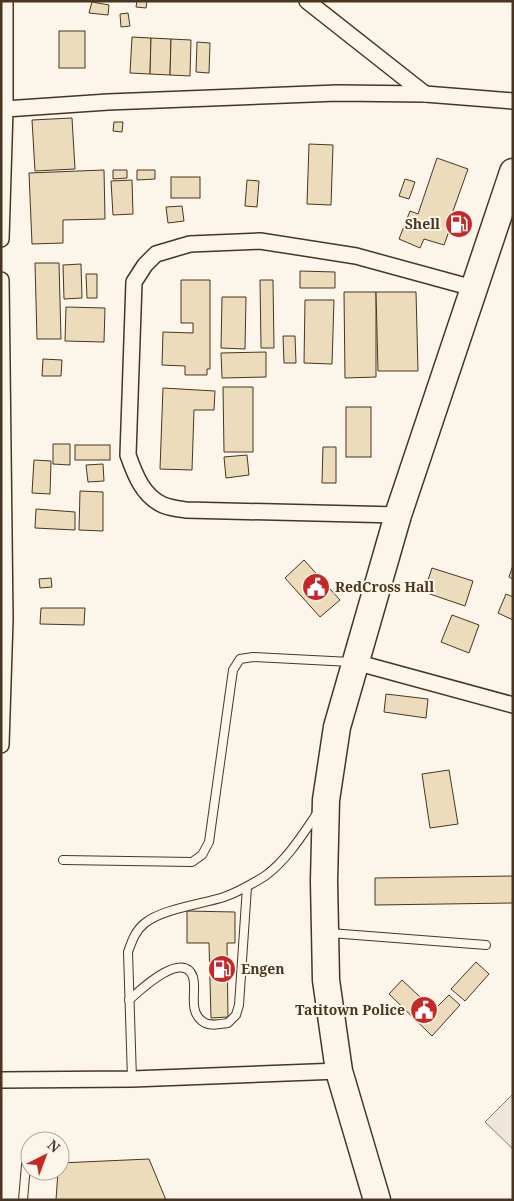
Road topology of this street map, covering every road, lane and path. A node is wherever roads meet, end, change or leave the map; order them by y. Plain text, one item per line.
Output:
1 (5, 1) edge
2 (308, 1) edge
3 (3, 44) edge
4 (425, 94) junction
5 (513, 101) edge
6 (5, 108) junction
7 (513, 172) edge
8 (1, 239) edge
9 (1, 280) edge
10 (473, 288) junction
11 (398, 515) junction
12 (3, 619) edge
13 (355, 662) junction
14 (513, 704) edge
15 (1, 745) edge
16 (326, 800) junction
17 (63, 860) dead end
18 (247, 887) junction
19 (325, 932) junction
20 (486, 945) dead end
21 (130, 1000) junction
22 (339, 1071) junction
23 (132, 1079) junction
24 (1, 1080) edge
25 (24, 1181) edge
26 (22, 1200) edge
27 (377, 1200) edge

1 - 3 street
2 - 4 street
3 - 6 street
4 - 5 street
4 - 6 street
6 - 8 street
7 - 10 highway
9 - 12 street
10 - 11 highway
10 - 11 street
11 - 13 highway
12 - 15 street
13 - 14 street
13 - 16 highway
13 - 17 lane
16 - 18 lane
16 - 19 highway
18 - 21 lane
18 - 21 lane
19 - 20 lane
19 - 22 highway
21 - 23 lane
22 - 23 street
22 - 27 highway
23 - 24 street
25 - 26 lane

